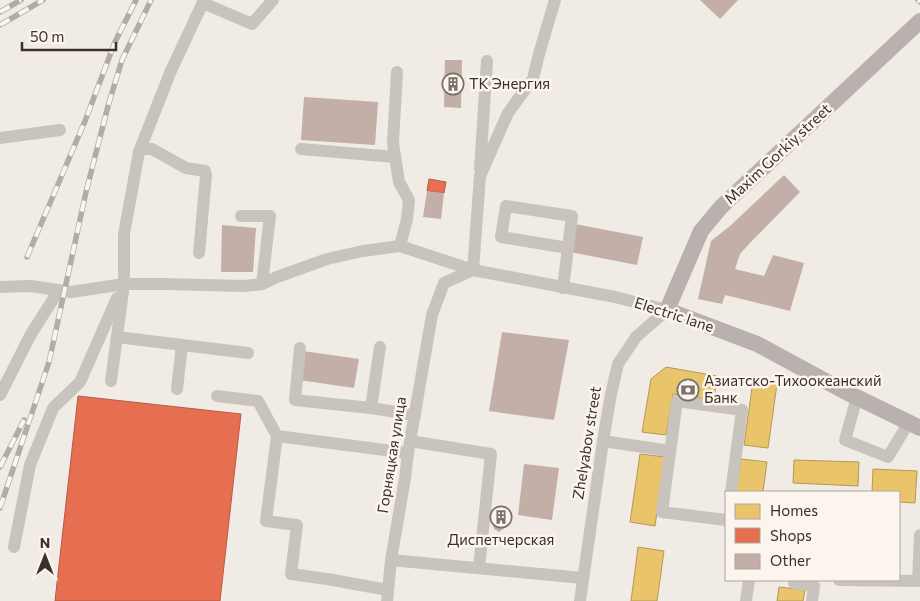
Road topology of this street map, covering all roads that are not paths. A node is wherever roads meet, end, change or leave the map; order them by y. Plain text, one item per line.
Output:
1 (273, 0) edge
2 (555, 0) edge
3 (204, 2) edge
4 (920, 21) edge
5 (487, 61) dead end
6 (397, 72) dead end
7 (60, 130) dead end
8 (0, 138) edge
9 (301, 148) dead end
10 (139, 152) junction
11 (395, 157) junction
12 (480, 176) junction
13 (240, 216) dead end
14 (400, 246) junction
15 (568, 248) junction
16 (199, 253) dead end
17 (473, 270) junction
18 (124, 284) junction
19 (262, 284) junction
20 (0, 287) edge
21 (563, 288) junction
22 (60, 290) junction
23 (667, 310) junction
24 (117, 337) junction
25 (182, 345) junction
26 (380, 347) dead end
27 (300, 348) dead end
28 (248, 353) dead end
29 (111, 381) dead end
30 (177, 389) dead end
31 (0, 395) edge
32 (217, 396) dead end
33 (857, 397) junction
34 (371, 408) junction
35 (414, 415) junction
36 (915, 425) edge
37 (277, 436) junction
38 (603, 441) junction
39 (409, 447) junction
40 (670, 451) junction
41 (731, 491) edge
42 (725, 520) edge
43 (920, 534) edge
44 (14, 547) dead end
45 (391, 560) junction
46 (479, 568) junction
47 (583, 578) junction
48 (748, 581) edge
49 (795, 581) edge
50 (900, 581) edge
51 (814, 583) edge
52 (388, 596) edge
53 (580, 601) edge
54 (746, 601) edge
55 (812, 601) edge

1 - 3 street
2 - 12 street
3 - 10 street
4 - 23 main road, Maxim Gorkiy street
5 - 12 street
6 - 11 street
7 - 8 street
9 - 11 street
10 - 16 street
10 - 18 street
11 - 14 street
12 - 17 street
13 - 19 street
14 - 17 street, Electric lane
14 - 19 street
15 - 15 street
15 - 21 street
17 - 21 street, Electric lane
17 - 35 street, Горняцкая улица
18 - 19 street
18 - 22 street
18 - 24 street
18 - 44 street
20 - 22 street
21 - 23 street, Electric lane
22 - 31 street
23 - 33 main road, Electric lane
23 - 38 street, Zhelyabov street
24 - 25 street
24 - 29 street
25 - 28 street
25 - 30 street
26 - 34 street
27 - 34 street
32 - 37 street
33 - 36 main road, Electric lane
33 - 36 street
34 - 35 street
35 - 39 street, Горняцкая улица
37 - 39 street
37 - 52 street
38 - 40 street
38 - 47 street, Zhelyabov street
39 - 45 street, Горняцкая улица
39 - 46 street
40 - 41 street
40 - 42 street
43 - 50 street
45 - 46 street
45 - 52 street, Горняцкая улица
46 - 47 street
47 - 53 street, Zhelyabov street
48 - 54 street
49 - 51 street
51 - 55 street

